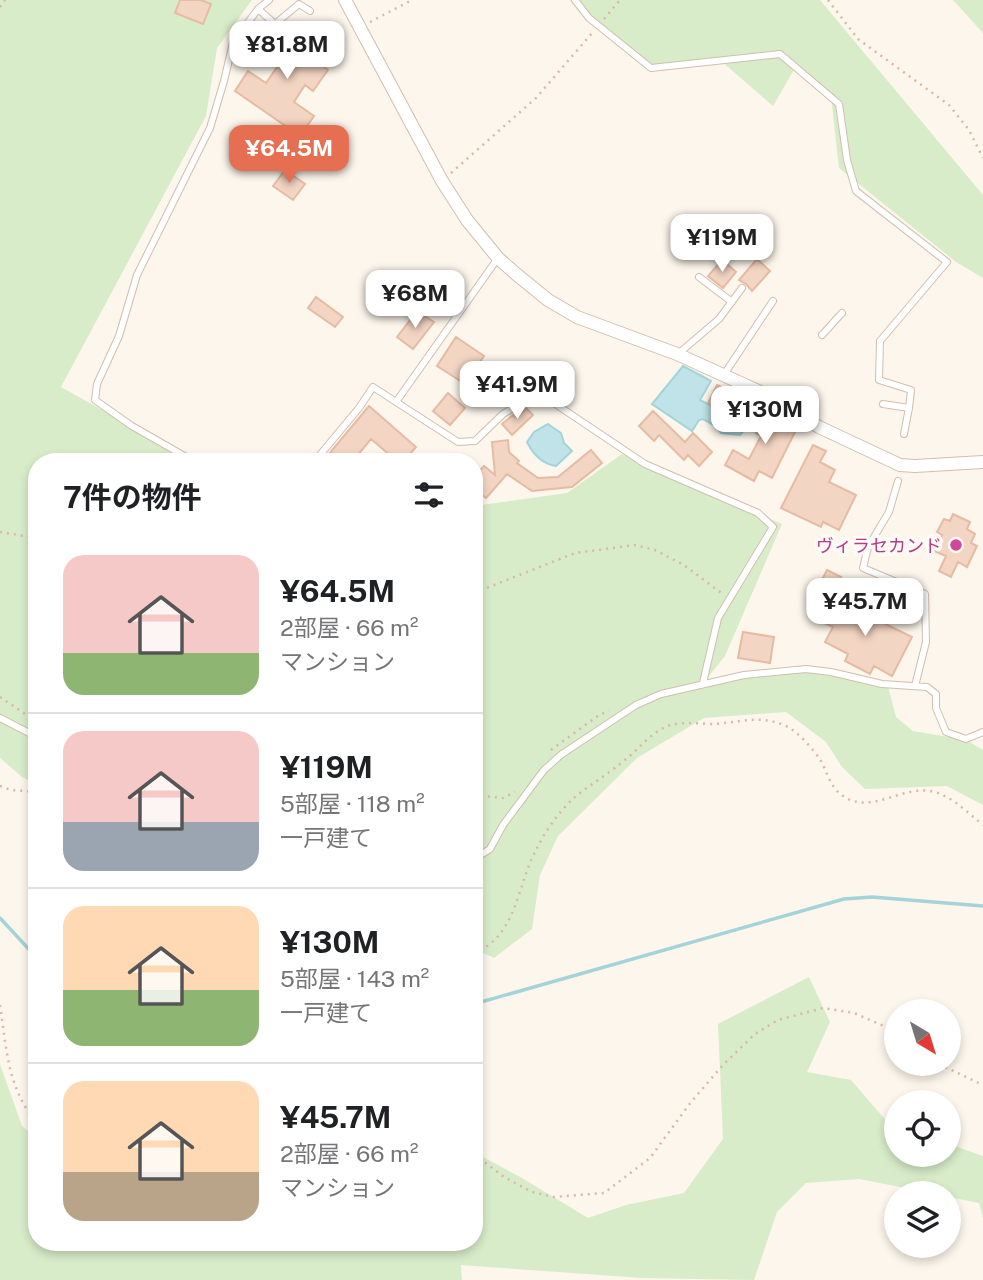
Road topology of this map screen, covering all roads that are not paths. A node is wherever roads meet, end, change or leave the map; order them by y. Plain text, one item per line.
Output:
1 (269, 0) edge
2 (345, 0) edge
3 (575, 0) edge
4 (258, 9) junction
5 (310, 11) dead end
6 (498, 258) junction
7 (699, 277) dead end
8 (742, 288) dead end
9 (773, 301) dead end
10 (732, 302) junction
11 (842, 313) dead end
12 (822, 335) dead end
13 (677, 354) junction
14 (723, 376) junction
15 (396, 402) junction
16 (883, 404) dead end
17 (909, 408) junction
18 (904, 434) dead end
19 (179, 453) edge
20 (322, 453) edge
21 (983, 462) edge
22 (898, 481) dead end
23 (703, 683) junction
24 (915, 687) junction
25 (0, 718) edge
26 (28, 732) edge
27 (983, 732) edge
28 (483, 853) edge

1 - 4 lane
2 - 6 street
3 - 17 lane
4 - 5 lane
4 - 19 lane
6 - 13 street
6 - 15 lane
7 - 10 lane
8 - 10 lane
9 - 14 lane
10 - 13 lane
11 - 12 lane
13 - 14 street
14 - 21 street
15 - 20 lane
15 - 23 lane
16 - 17 lane
17 - 18 lane
22 - 24 lane
23 - 24 lane
23 - 28 lane
24 - 27 lane
25 - 26 lane

